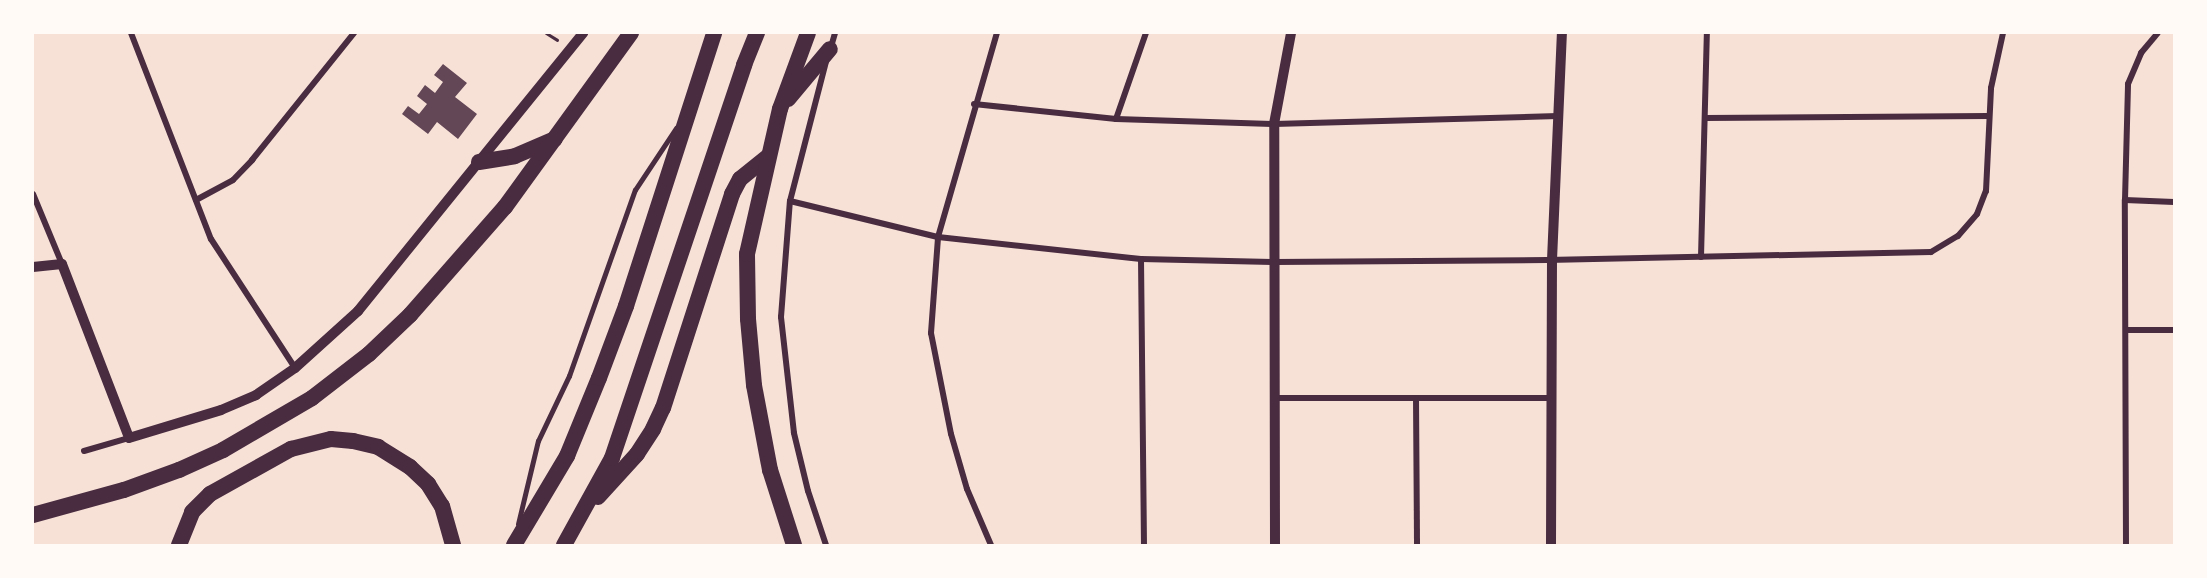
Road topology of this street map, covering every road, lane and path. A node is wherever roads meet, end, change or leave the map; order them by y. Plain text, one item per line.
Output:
1 (131, 33) edge
2 (354, 33) edge
3 (546, 33) edge
4 (583, 33) edge
5 (631, 33) edge
6 (714, 33) edge
7 (758, 33) edge
8 (808, 33) edge
9 (997, 33) edge
10 (1146, 33) edge
11 (1291, 33) edge
12 (1562, 33) edge
13 (1707, 33) edge
14 (2003, 33) edge
15 (2158, 33) edge
16 (557, 40) dead end
17 (833, 41) edge
18 (974, 104) junction
19 (780, 109) junction
20 (687, 110) junction
21 (1558, 116) junction
22 (1988, 116) junction
23 (1705, 118) junction
24 (1116, 119) junction
25 (1274, 124) junction
26 (556, 139) junction
27 (768, 156) junction
28 (479, 162) junction
29 (33, 194) edge
30 (196, 200) junction
31 (2125, 200) junction
32 (790, 201) junction
33 (2174, 202) edge
34 (938, 237) junction
35 (1701, 257) junction
36 (1141, 259) junction
37 (1552, 260) junction
38 (1274, 262) junction
39 (62, 264) junction
40 (33, 267) edge
41 (2126, 330) junction
42 (2174, 330) edge
43 (295, 368) junction
44 (1274, 398) junction
45 (1416, 398) junction
46 (1551, 398) junction
47 (129, 438) junction
48 (84, 451) dead end
49 (33, 514) edge
50 (581, 516) junction
51 (178, 545) edge
52 (453, 545) edge
53 (514, 545) edge
54 (564, 545) edge
55 (795, 545) edge
56 (826, 545) edge
57 (991, 545) edge
58 (1144, 545) edge
59 (1275, 545) edge
60 (1417, 545) edge
61 (1551, 545) edge
62 (2126, 545) edge

1 - 30 street
2 - 30 street
3 - 16 path
4 - 28 street
5 - 26 highway
6 - 20 highway
7 - 50 highway
8 - 19 highway
9 - 18 street
10 - 24 street
11 - 25 street
12 - 21 street
13 - 23 street
14 - 22 street
15 - 31 street
17 - 19 highway
17 - 32 street
18 - 24 street
18 - 34 street
19 - 27 highway
20 - 53 highway
20 - 53 lane
21 - 25 street
21 - 37 street
22 - 23 street
22 - 35 street
23 - 35 street
24 - 25 street
25 - 38 street
26 - 28 highway
26 - 49 highway
27 - 50 highway
27 - 55 highway
28 - 43 street
29 - 39 street
30 - 43 street
31 - 33 street
31 - 41 street
32 - 34 street
32 - 56 street
34 - 36 street
34 - 57 street
35 - 37 street
36 - 38 street
36 - 58 street
37 - 38 street
37 - 46 street
38 - 44 street
39 - 40 street
39 - 47 street
41 - 42 street
41 - 62 street
43 - 47 street
44 - 45 street
44 - 59 street
45 - 46 street
45 - 60 street
46 - 61 street
47 - 48 street
50 - 54 highway
51 - 52 highway

